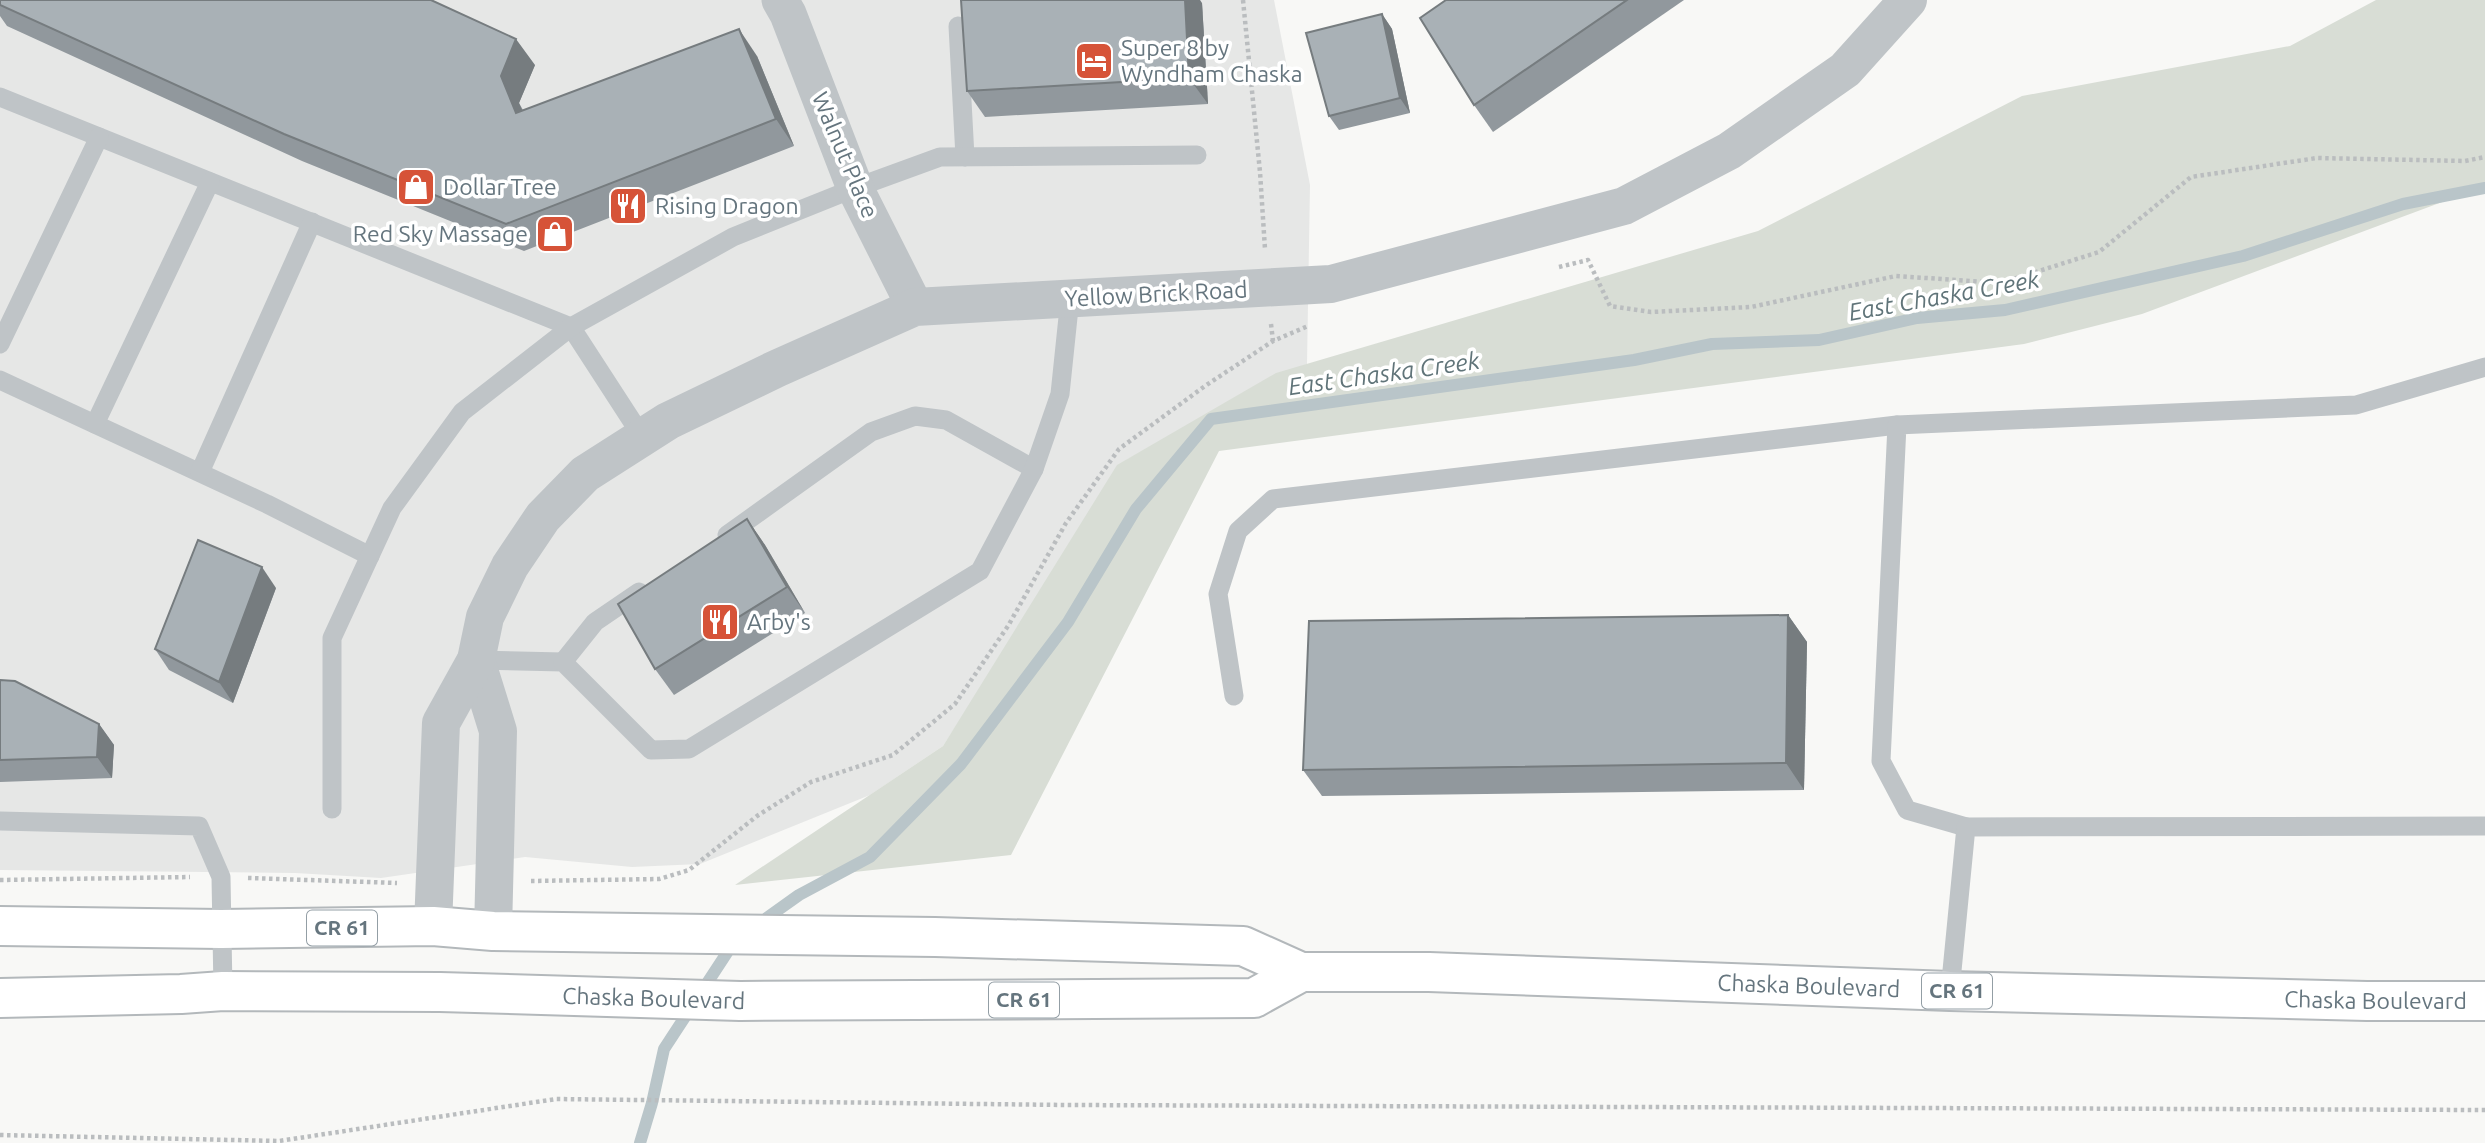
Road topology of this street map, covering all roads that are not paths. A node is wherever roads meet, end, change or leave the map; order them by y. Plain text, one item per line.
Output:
1 (780, 0) edge
2 (1908, 0) edge
3 (958, 26) dead end
4 (0, 97) edge
5 (99, 137) junction
6 (1197, 155) dead end
7 (965, 157) junction
8 (210, 182) junction
9 (855, 188) junction
10 (312, 222) junction
11 (1070, 299) junction
12 (915, 307) junction
13 (571, 327) junction
14 (0, 344) edge
15 (2485, 367) edge
16 (0, 380) edge
17 (95, 424) junction
18 (1896, 425) junction
19 (643, 438) junction
20 (1034, 469) junction
21 (200, 472) junction
22 (724, 537) edge
23 (370, 556) junction
24 (652, 583) edge
25 (476, 660) junction
26 (563, 662) junction
27 (1234, 696) dead end
28 (332, 809) dead end
29 (0, 821) edge
30 (2485, 826) edge
31 (1966, 827) junction
32 (0, 926) edge
33 (433, 926) junction
34 (221, 929) junction
35 (493, 931) junction
36 (1301, 972) junction
37 (223, 991) junction
38 (1950, 991) junction
39 (0, 998) edge
40 (2485, 1001) edge

1 - 9 street, Walnut Place
2 - 11 street, Yellow Brick Road
3 - 7 lane
4 - 5 lane
5 - 8 lane
5 - 14 lane
6 - 7 lane
7 - 9 lane
8 - 10 lane
8 - 17 lane
9 - 12 street, Walnut Place
9 - 13 lane
10 - 13 lane
10 - 21 lane
11 - 12 street, Yellow Brick Road
11 - 20 lane
12 - 19 street, Yellow Brick Road
13 - 19 lane
13 - 23 lane
15 - 18 lane
16 - 17 lane
17 - 21 lane
18 - 27 lane
18 - 31 lane
19 - 25 street, Yellow Brick Road
20 - 22 lane
20 - 26 lane
21 - 23 lane
23 - 28 lane
24 - 26 lane
25 - 26 lane
25 - 33 street, Yellow Brick Road
25 - 35 street, Yellow Brick Road
29 - 34 lane
30 - 31 lane
31 - 38 lane
32 - 34 main road, Chaska Boulevard / CR 61
33 - 34 main road, Chaska Boulevard / CR 61
33 - 35 main road, Chaska Boulevard / CR 61
34 - 37 lane
35 - 36 main road, Chaska Boulevard / CR 61
36 - 37 main road, Chaska Boulevard / CR 61
36 - 38 main road, Chaska Boulevard / CR 61
37 - 39 main road, Chaska Boulevard / CR 61
38 - 40 main road, Chaska Boulevard / CR 61

